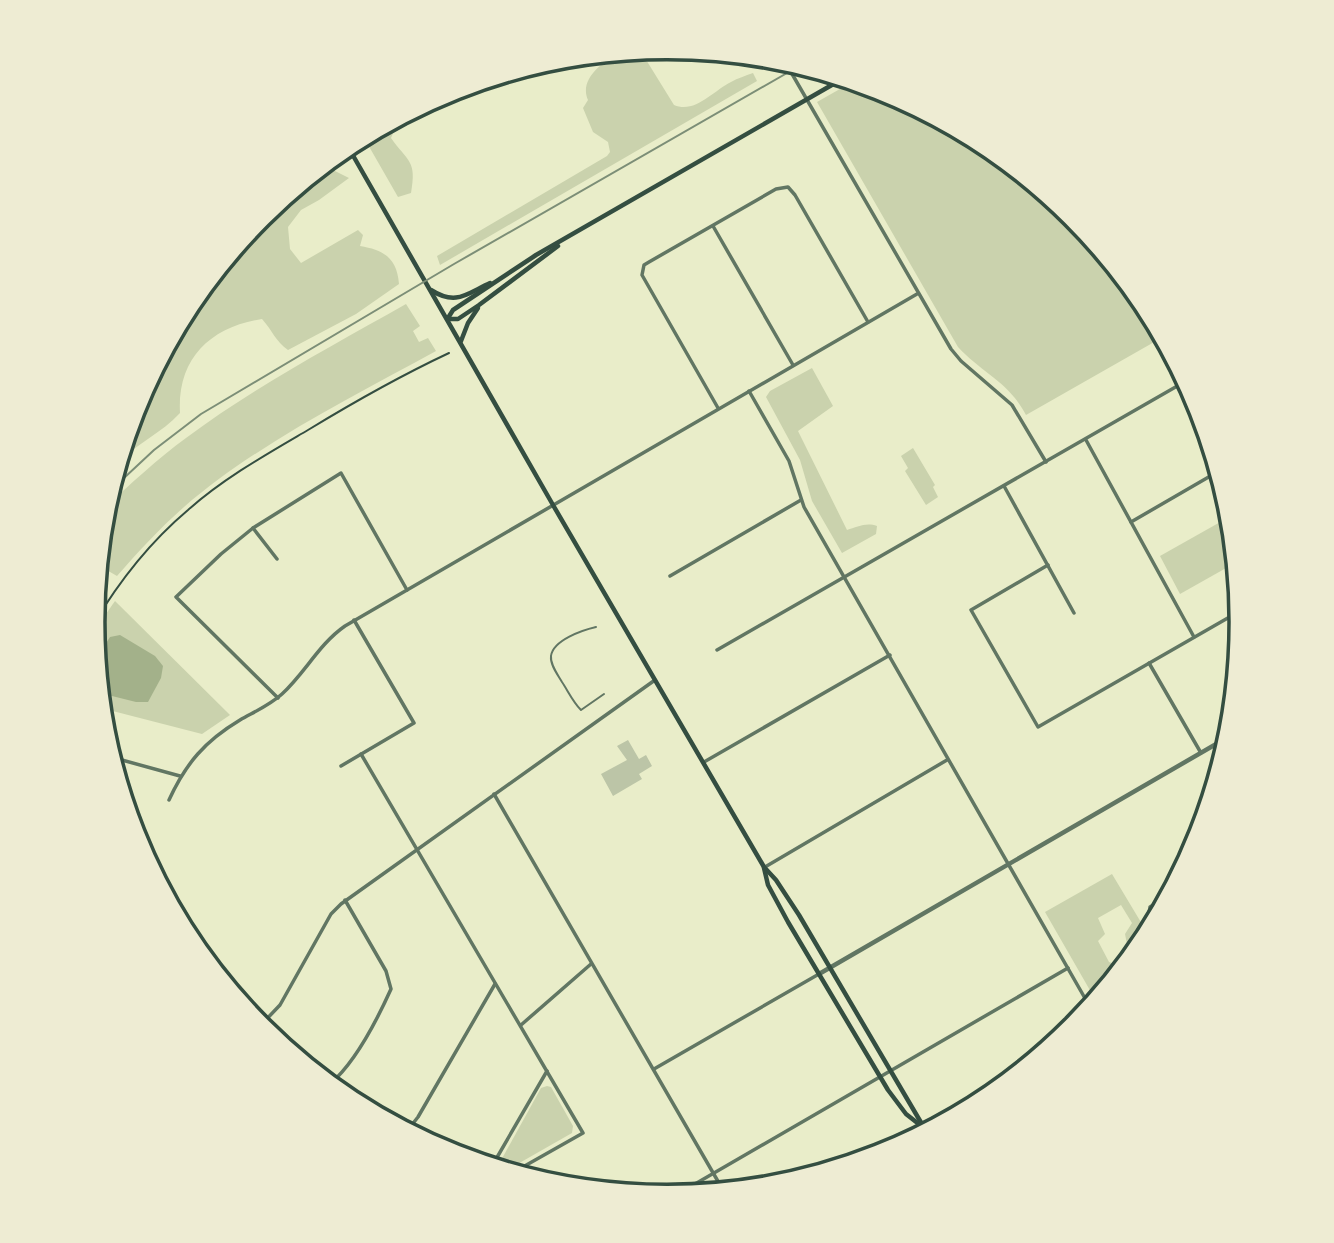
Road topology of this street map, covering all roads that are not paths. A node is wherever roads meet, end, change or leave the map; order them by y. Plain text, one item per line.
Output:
1 (792, 74) edge
2 (832, 85) edge
3 (806, 100) junction
4 (353, 155) edge
5 (713, 226) junction
6 (575, 233) junction
7 (510, 272) junction
8 (431, 289) junction
9 (918, 294) junction
10 (480, 306) junction
11 (448, 319) junction
12 (868, 322) junction
13 (461, 341) junction
14 (793, 365) junction
15 (1177, 386) edge
16 (749, 391) junction
17 (719, 408) junction
18 (1085, 439) junction
19 (1046, 462) junction
20 (1210, 476) edge
21 (1004, 486) junction
22 (801, 500) junction
23 (553, 505) junction
24 (1130, 522) junction
25 (253, 528) junction
26 (277, 559) dead end
27 (1048, 565) junction
28 (670, 576) dead end
29 (844, 577) junction
30 (407, 590) junction
31 (1074, 613) dead end
32 (1229, 617) edge
33 (354, 620) junction
34 (596, 627) dead end
35 (1194, 637) junction
36 (717, 650) dead end
37 (890, 655) junction
38 (1149, 663) junction
39 (656, 680) junction
40 (604, 694) dead end
41 (278, 698) junction
42 (1215, 744) edge
43 (1201, 752) junction
44 (361, 754) junction
45 (122, 760) edge
46 (947, 760) junction
47 (704, 763) junction
48 (341, 766) dead end
49 (180, 776) junction
50 (494, 794) junction
51 (169, 800) dead end
52 (417, 848) junction
53 (1007, 864) junction
54 (764, 867) junction
55 (345, 900) junction
56 (591, 964) junction
57 (829, 968) junction
58 (1068, 968) junction
59 (819, 974) junction
60 (495, 984) junction
61 (1085, 998) edge
62 (268, 1017) edge
63 (521, 1026) junction
64 (653, 1070) junction
65 (547, 1071) junction
66 (889, 1072) junction
67 (338, 1077) edge
68 (880, 1077) junction
69 (413, 1123) edge
70 (920, 1124) edge
71 (920, 1124) edge
72 (497, 1157) edge
73 (526, 1165) edge
74 (713, 1174) junction
75 (717, 1181) edge
76 (698, 1182) edge

1 - 3 street
2 - 3 main road
3 - 6 main road
3 - 9 street
4 - 8 main road
5 - 12 street
5 - 14 street
5 - 17 street
6 - 7 main road
6 - 10 main road
7 - 8 main road
7 - 11 main road
8 - 11 main road
9 - 12 street
9 - 19 street
10 - 11 main road
10 - 13 main road
11 - 13 main road
12 - 14 street
13 - 23 main road
14 - 16 street
15 - 18 street
16 - 17 street
16 - 22 street
17 - 23 street
18 - 19 street
18 - 24 street
19 - 21 street
20 - 24 street
21 - 27 street
21 - 29 street
22 - 28 street
22 - 29 street
23 - 30 street
23 - 39 main road
24 - 35 street
25 - 26 street
25 - 30 street
25 - 41 street
27 - 31 street
27 - 38 street
29 - 36 street
29 - 37 street
30 - 33 street
32 - 35 street
33 - 41 street
33 - 44 street
34 - 40 lane
35 - 38 street
37 - 46 street
37 - 47 street
38 - 43 street
39 - 47 main road
39 - 50 street
41 - 49 street
42 - 43 street
43 - 53 street
44 - 48 street
44 - 52 street
45 - 49 street
46 - 53 street
46 - 54 street
47 - 54 main road
49 - 51 street
50 - 52 street
50 - 56 street
52 - 55 street
52 - 60 street
53 - 57 street
53 - 58 street
54 - 57 main road
54 - 59 main road
55 - 62 street
55 - 67 street
56 - 63 street
56 - 64 street
57 - 59 street
57 - 66 main road
58 - 61 street
58 - 66 street
59 - 64 street
59 - 68 main road
60 - 63 street
60 - 69 street
63 - 65 street
64 - 74 street
65 - 72 street
65 - 73 street
66 - 68 street
66 - 70 main road
68 - 71 main road
68 - 74 street
74 - 75 street
74 - 76 street

